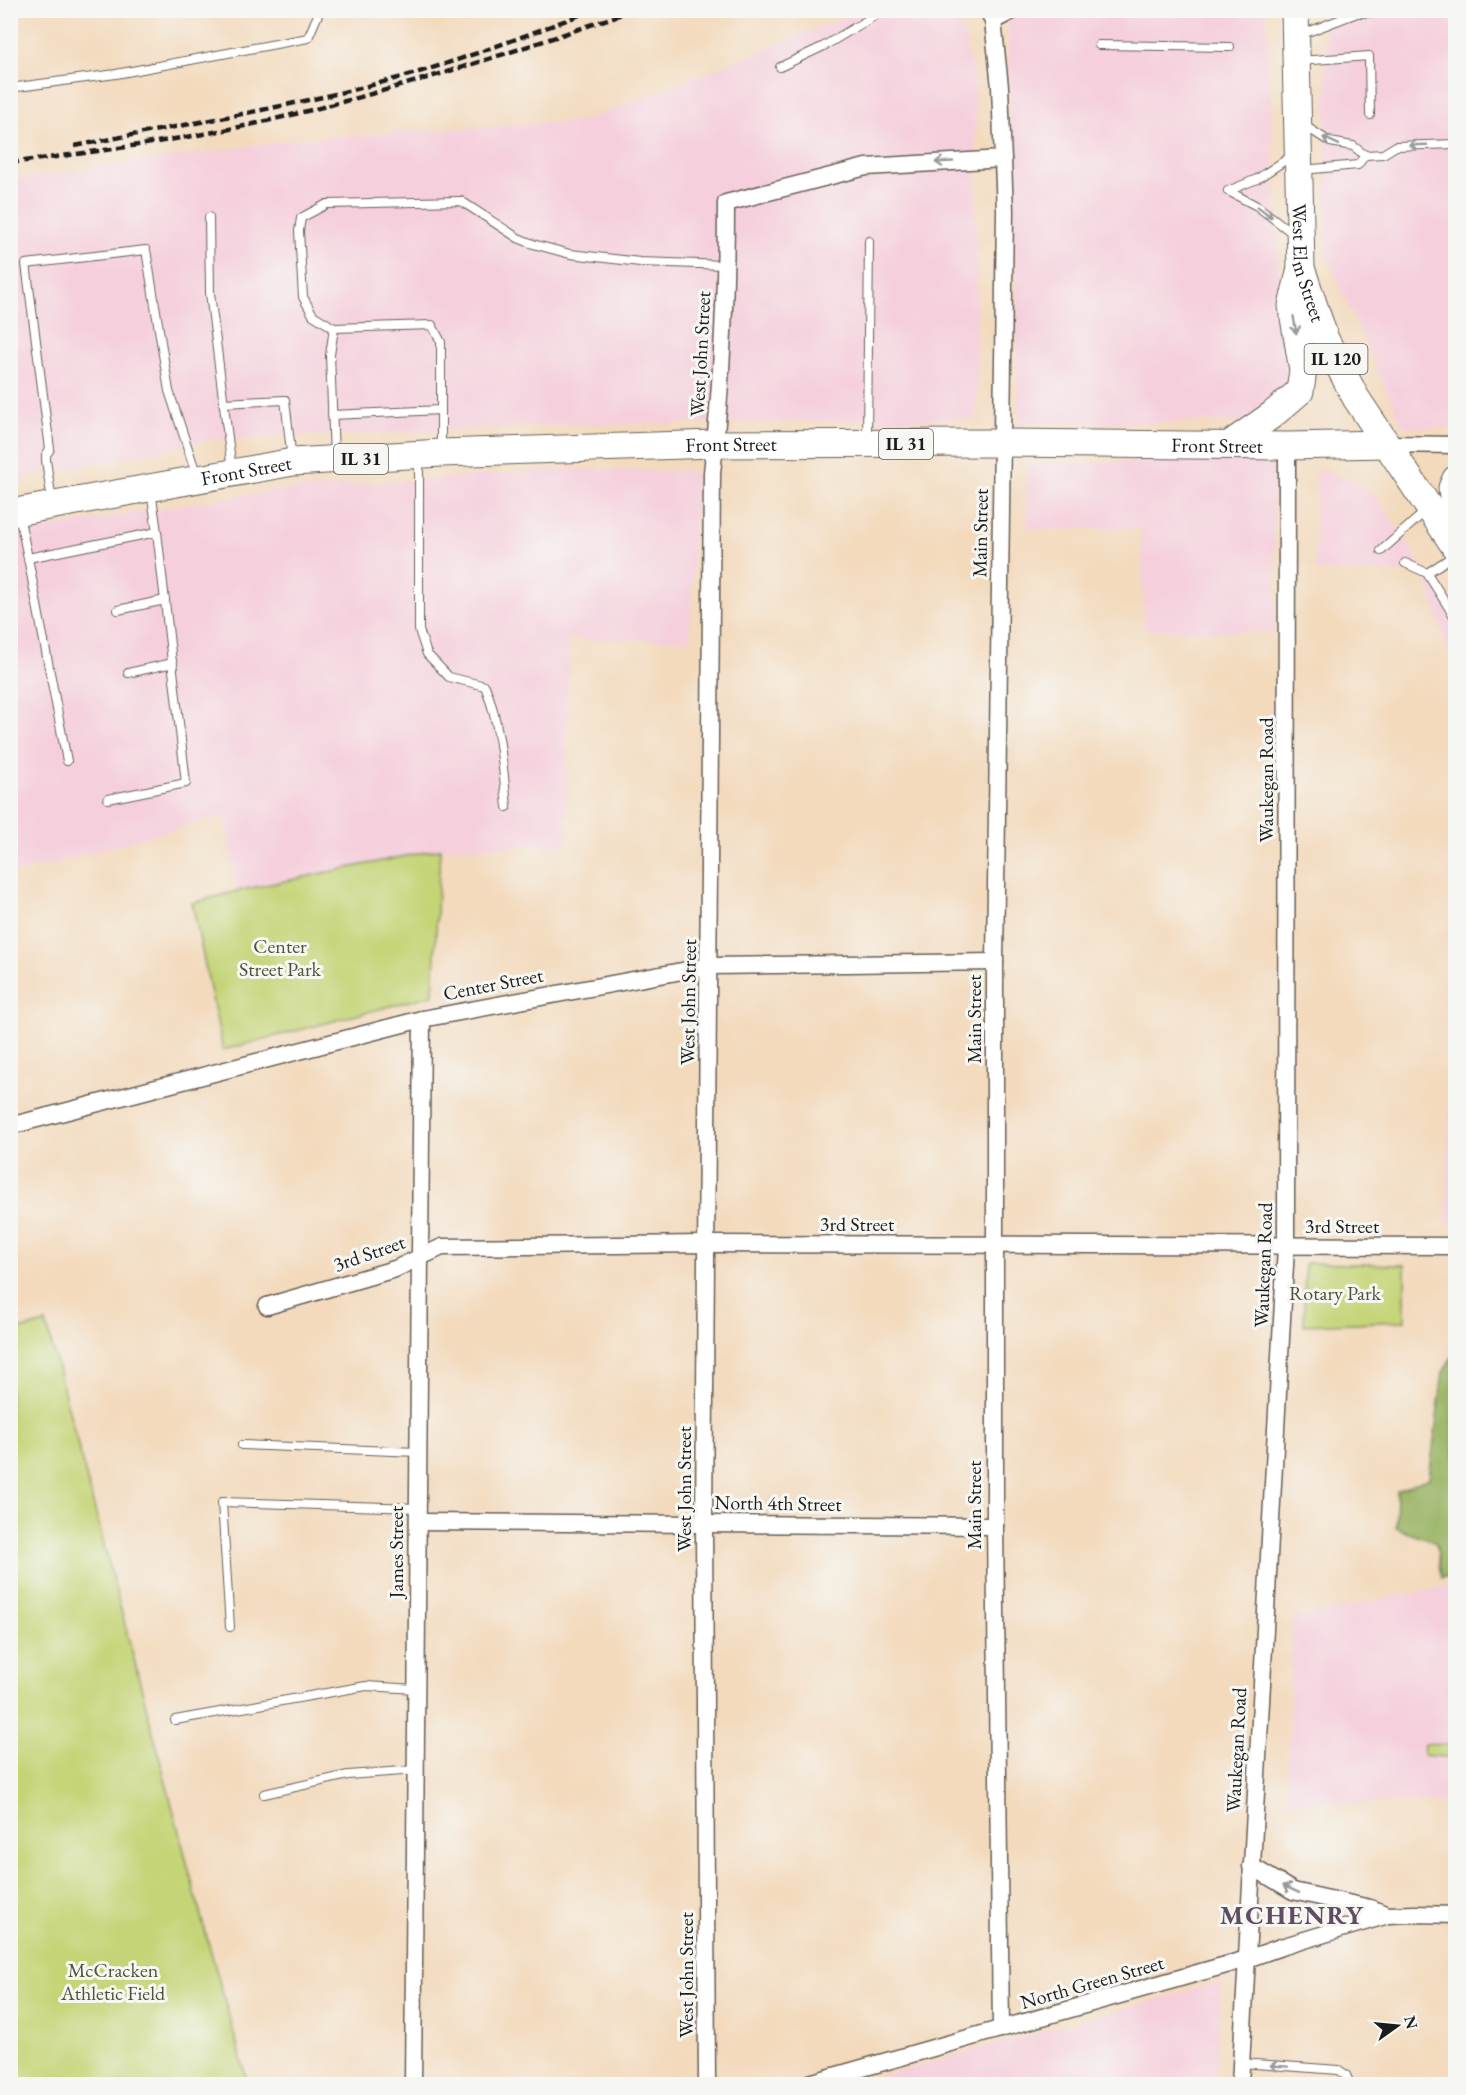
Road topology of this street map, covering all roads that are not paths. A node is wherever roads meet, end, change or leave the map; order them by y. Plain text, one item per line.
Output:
1 (320, 10) edge
2 (884, 10) edge
3 (1014, 10) edge
4 (1295, 10) edge
5 (1433, 10) edge
6 (1357, 12) edge
7 (991, 16) edge
8 (1099, 45) dead end
9 (1230, 48) dead end
10 (1295, 49) junction
11 (780, 68) dead end
12 (10, 88) edge
13 (1370, 115) dead end
14 (1297, 121) junction
15 (1455, 144) edge
16 (1365, 155) junction
17 (1003, 159) junction
18 (1298, 161) junction
19 (209, 217) dead end
20 (1299, 238) junction
21 (869, 241) dead end
22 (726, 265) junction
23 (1301, 268) junction
24 (334, 328) junction
25 (224, 403) junction
26 (441, 410) junction
27 (332, 415) junction
28 (1002, 443) junction
29 (715, 444) junction
30 (867, 444) junction
31 (1386, 444) junction
32 (1229, 445) junction
33 (1455, 445) edge
34 (1287, 446) junction
35 (430, 454) junction
36 (334, 461) junction
37 (292, 462) junction
38 (232, 472) junction
39 (198, 478) junction
40 (1455, 479) edge
41 (150, 487) junction
42 (53, 505) junction
43 (1429, 508) junction
44 (14, 512) edge
45 (1455, 526) edge
46 (157, 532) junction
47 (1455, 548) edge
48 (1381, 551) dead end
49 (1455, 554) edge
50 (28, 558) junction
51 (1406, 563) dead end
52 (1426, 573) junction
53 (165, 600) junction
54 (118, 610) dead end
55 (1455, 619) edge
56 (172, 663) junction
57 (128, 673) dead end
58 (67, 761) dead end
59 (108, 799) dead end
60 (507, 807) dead end
61 (995, 962) junction
62 (709, 966) junction
63 (422, 1019) junction
64 (10, 1126) edge
65 (706, 1244) junction
66 (995, 1246) junction
67 (1455, 1246) edge
68 (1287, 1247) junction
69 (420, 1257) junction
70 (267, 1306) dead end
71 (242, 1445) dead end
72 (418, 1452) junction
73 (418, 1515) junction
74 (704, 1523) junction
75 (994, 1526) junction
76 (230, 1627) dead end
77 (416, 1689) junction
78 (174, 1719) dead end
79 (416, 1770) junction
80 (264, 1794) dead end
81 (1251, 1866) junction
82 (1388, 1915) junction
83 (1455, 1915) edge
84 (1247, 1959) junction
85 (1001, 2029) junction
86 (1241, 2063) junction
87 (413, 2085) edge
88 (707, 2085) edge
89 (806, 2085) edge
90 (1240, 2085) edge
91 (1350, 2085) edge

1 - 12 lane
2 - 11 lane
3 - 7 street
4 - 10 main road, West Elm Street / IL 120
5 - 6 lane
6 - 10 lane
7 - 17 street, Main Street
8 - 9 lane
10 - 13 lane
10 - 14 main road, West Elm Street / IL 120
16 -> 14 lane
14 - 18 main road, West Elm Street / IL 120
15 -> 16 lane
16 - 18 lane
17 -> 22 street, West John Street
17 - 28 street, Main Street
18 - 20 main road, West Elm Street / IL 120
18 -> 20 lane
19 - 25 lane
20 - 23 main road, West Elm Street / IL 120
21 - 30 lane
22 - 24 lane
22 - 29 street, West John Street
23 - 31 main road, West Elm Street / IL 120
23 -> 32 main road
24 - 26 lane
24 - 27 lane
25 - 37 lane
25 - 38 lane
26 - 27 lane
26 - 35 lane
27 - 36 lane
28 - 30 main road, Front Street / IL 31
28 - 32 main road, Front Street / IL 31
28 - 61 street, Main Street
29 - 30 main road, Front Street / IL 31
29 - 35 main road, Front Street / IL 31
29 - 62 street, West John Street
31 - 33 street, Front Street
31 - 34 main road, Front Street / IL 31
31 - 43 main road, West Elm Street
32 - 34 main road, Front Street / IL 31
34 - 68 street, Waukegan Road
35 - 36 main road, Front Street / IL 31
35 - 60 lane
36 - 37 main road, Front Street / IL 31
37 - 38 main road, Front Street / IL 31
38 - 39 main road, Front Street / IL 31
39 - 41 main road, Front Street / IL 31
39 - 42 lane
40 - 45 main road
41 - 42 main road, Front Street / IL 31
41 - 46 lane
42 - 44 main road, Front Street / IL 31
43 - 47 main road, West Elm Street
43 - 48 lane
44 - 50 lane
46 - 50 lane
46 - 53 lane
49 - 52 lane
50 - 58 lane
51 - 52 lane
52 - 55 lane
53 - 54 lane
53 - 56 lane
56 - 57 lane
56 - 59 lane
61 - 62 street, Center Street
61 - 66 street, Main Street
62 - 63 street, Center Street
62 - 65 street, West John Street
63 - 64 street, Center Street
63 - 69 street, James Street
65 - 66 street, 3rd Street
65 - 69 street, 3rd Street
65 - 74 street, West John Street
66 - 68 street, 3rd Street
66 - 75 street, Main Street
67 - 68 street, 3rd Street
68 - 81 street, Waukegan Road
69 - 70 street, 3rd Street
69 - 72 street, James Street
71 - 72 lane
72 - 73 street, James Street
73 - 74 street, North 4th Street
73 - 76 lane
73 - 77 street, James Street
74 - 75 street, North 4th Street
74 - 88 street, West John Street
75 - 85 street, Main Street
77 - 78 lane
77 - 79 street, James Street
79 - 80 lane
79 - 87 street, James Street
82 -> 81 street, North Green Street
81 - 84 street, Waukegan Road
82 - 83 street, North Green Street
82 - 84 street, North Green Street
84 - 85 street, North Green Street
84 - 86 street, Waukegan Road
85 - 89 street, North Green Street
86 - 90 street, Waukegan Road
91 -> 86 lane

